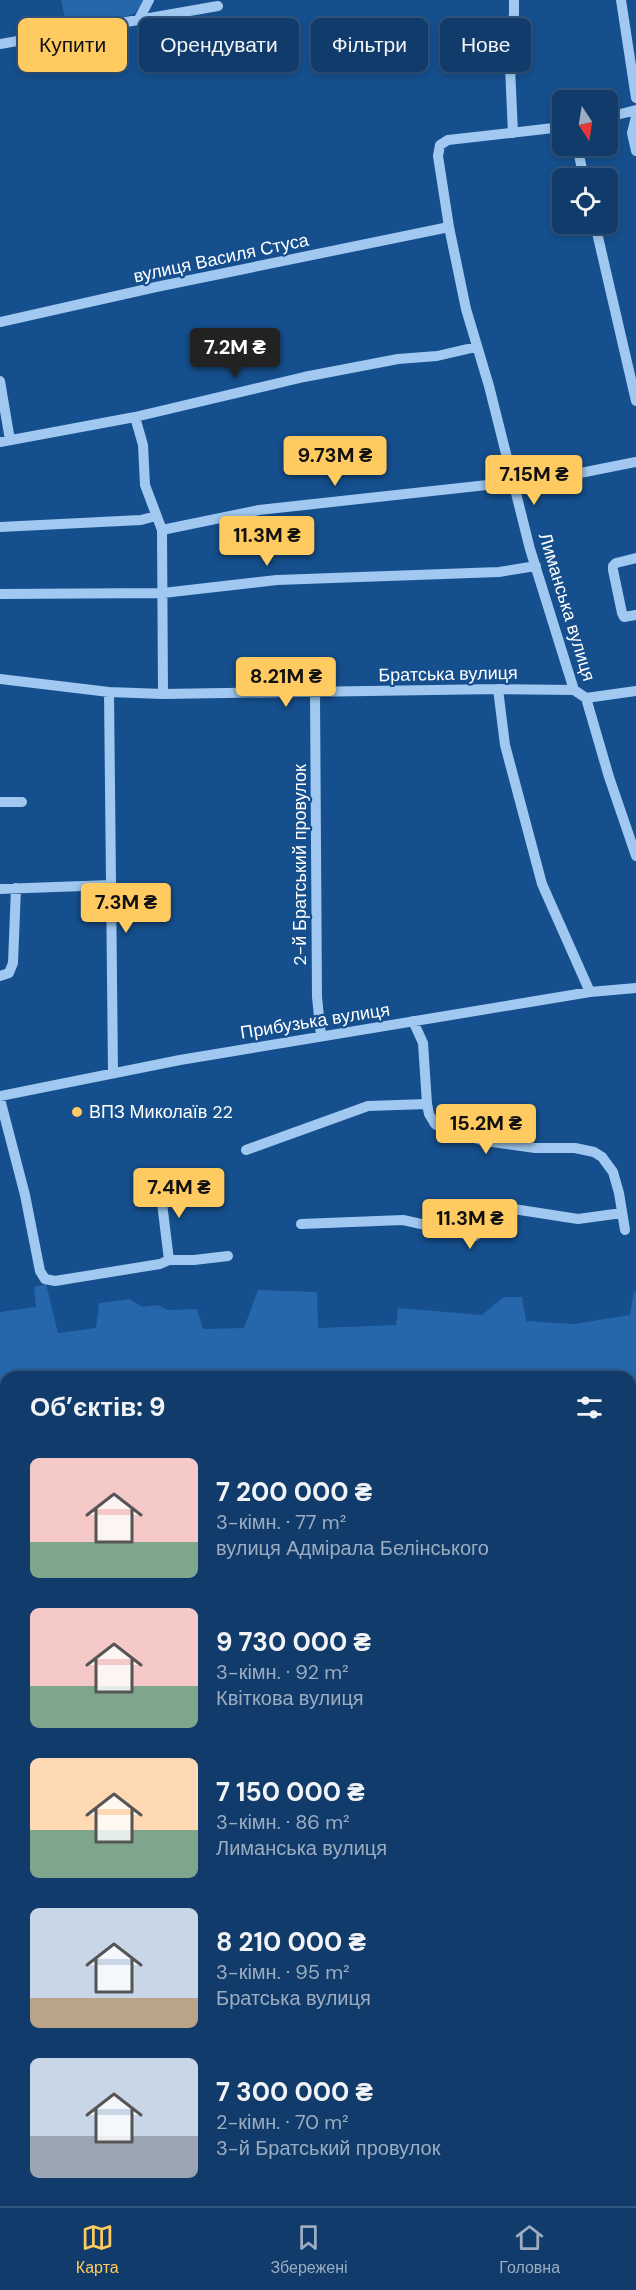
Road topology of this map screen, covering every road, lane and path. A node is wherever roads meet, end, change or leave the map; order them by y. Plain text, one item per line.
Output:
1 (149, 0) edge
2 (514, 0) edge
3 (621, 0) edge
4 (218, 6) dead end
5 (140, 18) edge
6 (145, 18) edge
7 (139, 19) edge
8 (0, 44) edge
9 (636, 98) edge
10 (636, 110) edge
11 (618, 114) edge
12 (636, 117) edge
13 (552, 128) edge
14 (513, 133) junction
15 (636, 151) edge
16 (448, 227) junction
17 (597, 234) edge
18 (0, 322) edge
19 (476, 347) junction
20 (0, 381) edge
21 (636, 401) edge
22 (135, 417) junction
23 (5, 441) edge
24 (636, 462) edge
25 (514, 484) junction
26 (156, 516) junction
27 (0, 527) edge
28 (162, 530) junction
29 (636, 558) edge
30 (536, 566) junction
31 (163, 593) junction
32 (0, 594) edge
33 (636, 615) edge
34 (0, 679) edge
35 (498, 689) junction
36 (574, 690) junction
37 (636, 691) edge
38 (110, 692) junction
39 (315, 693) junction
40 (163, 694) junction
41 (586, 698) junction
42 (0, 802) edge
43 (22, 802) dead end
44 (636, 856) edge
45 (111, 885) junction
46 (16, 888) junction
47 (0, 889) edge
48 (0, 976) edge
49 (636, 987) edge
50 (590, 992) junction
51 (412, 1021) junction
52 (321, 1036) junction
53 (113, 1073) junction
54 (0, 1098) edge
55 (427, 1104) junction
56 (246, 1150) dead end
57 (162, 1179) dead end
58 (622, 1213) junction
59 (301, 1224) dead end
60 (625, 1230) dead end
61 (228, 1256) dead end
62 (169, 1260) junction

1 - 5 street
2 - 14 street
3 - 9 street
4 - 6 street
7 - 8 street
10 - 11 street
12 - 15 street
13 - 14 street
14 - 16 street, Лиманська вулиця
16 - 18 street, вулиця Василя Стуса
16 - 19 street, Лиманська вулиця
17 - 21 street
19 - 22 street
19 - 25 street, Лиманська вулиця
20 - 23 street
22 - 23 street
22 - 26 street
24 - 25 street
25 - 28 street
25 - 30 street, Лиманська вулиця
26 - 27 street
26 - 28 street
28 - 31 street
29 - 33 street
30 - 31 street
30 - 36 street, Лиманська вулиця
31 - 32 street
31 - 40 street
34 - 38 street, Братська вулиця
35 - 36 street, Братська вулиця
35 - 39 street, Братська вулиця
35 - 50 street
36 - 41 street, Лиманська вулиця
37 - 41 street
38 - 40 street, Братська вулиця
38 - 45 street
39 - 40 street, Братська вулиця
39 - 52 street, 2-й Братський провулок
41 - 44 street, Лиманська вулиця
42 - 43 street
45 - 46 street
45 - 53 street
46 - 47 street
46 - 48 street
49 - 50 street, Прибузька вулиця
50 - 51 street, Прибузька вулиця
51 - 52 street, Прибузька вулиця
51 - 55 street
52 - 53 street, Прибузька вулиця
53 - 54 street, Прибузька вулиця
54 - 62 street
55 - 56 street
55 - 58 street
57 - 62 street
58 - 59 street
58 - 60 street
61 - 62 street

